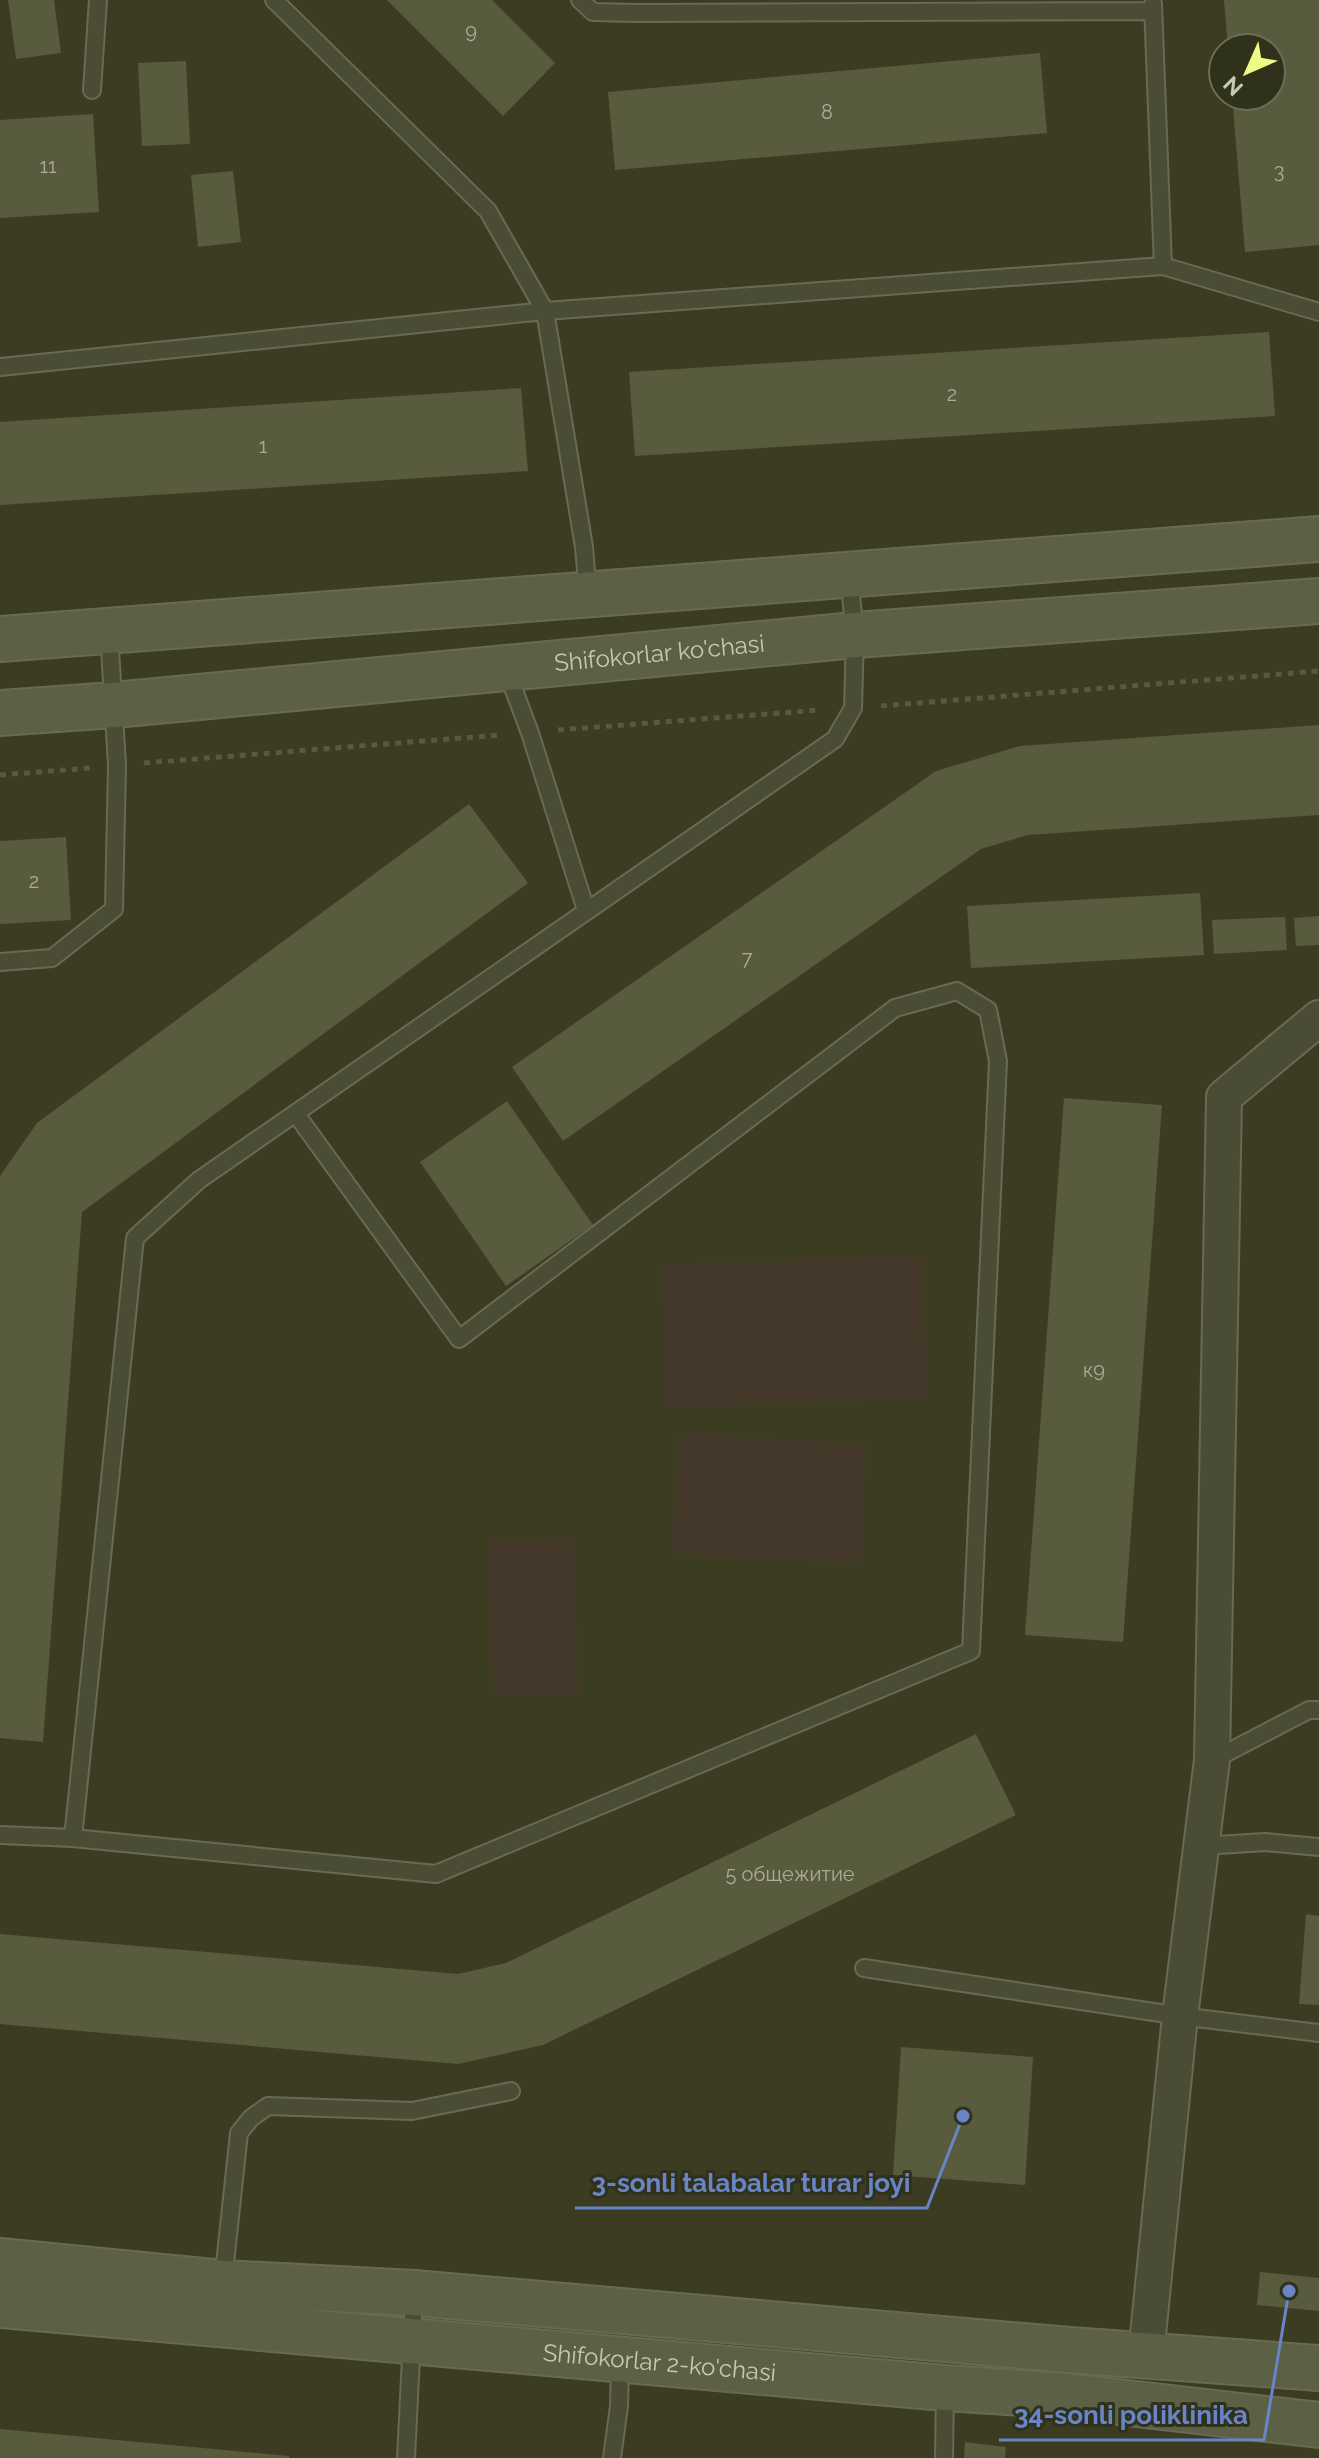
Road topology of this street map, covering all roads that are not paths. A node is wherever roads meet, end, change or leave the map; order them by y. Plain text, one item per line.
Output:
1 (98, 0) edge
2 (274, 0) edge
3 (580, 0) edge
4 (1153, 6) edge
5 (92, 90) dead end
6 (1163, 266) junction
7 (545, 311) junction
8 (1319, 312) edge
9 (0, 367) edge
10 (1319, 539) edge
11 (849, 575) junction
12 (588, 594) junction
13 (1319, 601) edge
14 (109, 630) junction
15 (855, 635) junction
16 (0, 639) edge
17 (506, 668) junction
18 (114, 705) junction
19 (0, 713) edge
20 (586, 910) junction
21 (0, 962) edge
22 (1319, 1018) edge
23 (296, 1114) junction
24 (1319, 1710) edge
25 (1212, 1760) junction
26 (0, 1835) edge
27 (73, 1838) junction
28 (1202, 1846) junction
29 (1319, 1847) edge
30 (864, 1968) dead end
31 (1180, 2016) junction
32 (1319, 2033) edge
33 (511, 2091) dead end
34 (0, 2261) edge
35 (223, 2283) junction
36 (414, 2293) junction
37 (0, 2305) edge
38 (412, 2340) junction
39 (1146, 2355) junction
40 (620, 2360) junction
41 (1319, 2368) edge
42 (945, 2388) junction
43 (1319, 2425) edge
44 (406, 2458) edge
45 (612, 2458) edge
46 (944, 2458) edge

1 - 5 lane
2 - 7 lane
3 - 4 lane
4 - 6 lane
6 - 7 lane
6 - 8 lane
7 - 9 lane
7 - 12 lane
10 - 11 street
11 - 12 street
11 - 15 lane
12 - 14 street
13 - 15 street, Shifokorlar ko'chasi
14 - 16 street
14 - 18 lane
15 - 17 street, Shifokorlar ko'chasi
15 - 20 lane
17 - 18 street, Shifokorlar ko'chasi
17 - 20 lane
18 - 19 street, Shifokorlar ko'chasi
18 - 21 lane
20 - 23 lane
22 - 25 street
23 - 27 lane
23 - 27 lane
24 - 25 lane
25 - 28 street
26 - 27 lane
28 - 29 lane
28 - 31 street
30 - 31 lane
31 - 32 lane
31 - 39 street
33 - 35 lane
34 - 35 street, Shifokorlar 2-ko'chasi
35 - 36 street, Shifokorlar 2-ko'chasi
36 - 38 lane
36 - 39 street, Shifokorlar 2-ko'chasi
37 - 38 street, Shifokorlar 2-ko'chasi
38 - 40 street, Shifokorlar 2-ko'chasi
38 - 44 lane
39 - 41 street, Shifokorlar 2-ko'chasi
40 - 42 street, Shifokorlar 2-ko'chasi
40 - 45 lane
42 - 43 street, Shifokorlar 2-ko'chasi
42 - 46 lane

